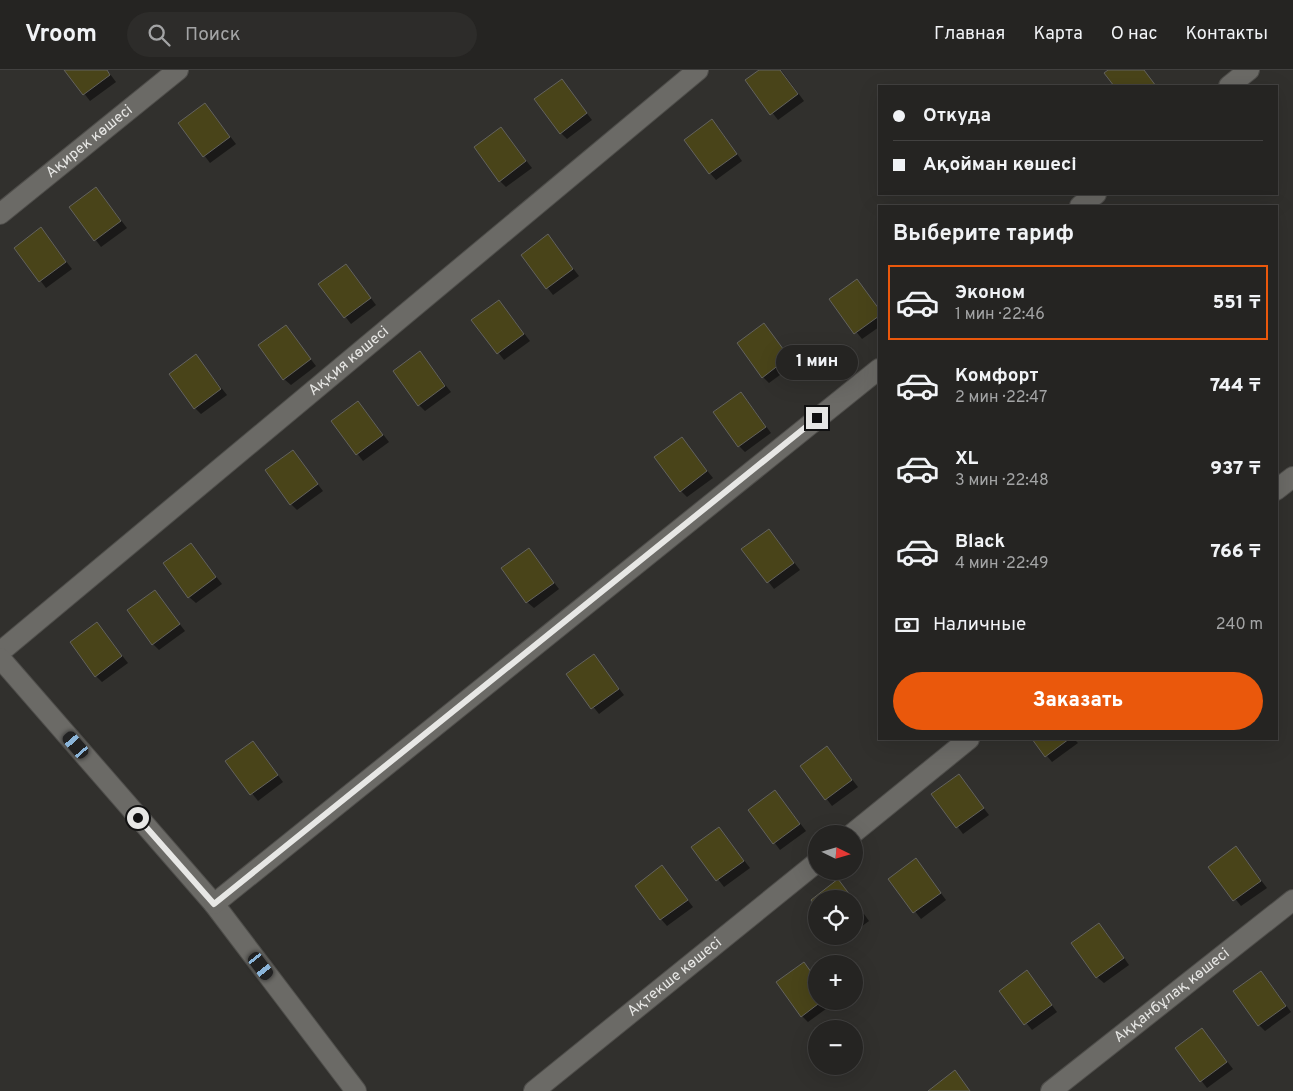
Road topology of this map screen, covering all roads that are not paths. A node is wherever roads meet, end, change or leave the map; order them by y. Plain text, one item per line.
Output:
1 (178, 70) edge
2 (698, 70) edge
3 (1249, 70) edge
4 (1230, 85) edge
5 (1095, 195) edge
6 (1081, 205) edge
7 (0, 214) edge
8 (878, 370) edge
9 (1293, 477) edge
10 (1278, 488) edge
11 (0, 652) edge
12 (0, 658) edge
13 (968, 740) edge
14 (863, 825) edge
15 (808, 868) edge
16 (1293, 900) edge
17 (214, 904) junction
18 (356, 1091) edge
19 (534, 1091) edge
20 (1051, 1091) edge

1 - 7 street, Ақирек көшесі
2 - 11 street, Аққия көшесі
3 - 4 street
5 - 6 street
8 - 17 street
9 - 10 street
12 - 17 street
13 - 14 street
15 - 19 street, Ақтекше көшесі
16 - 20 street, Аққанбұлақ көшесі
17 - 18 street

